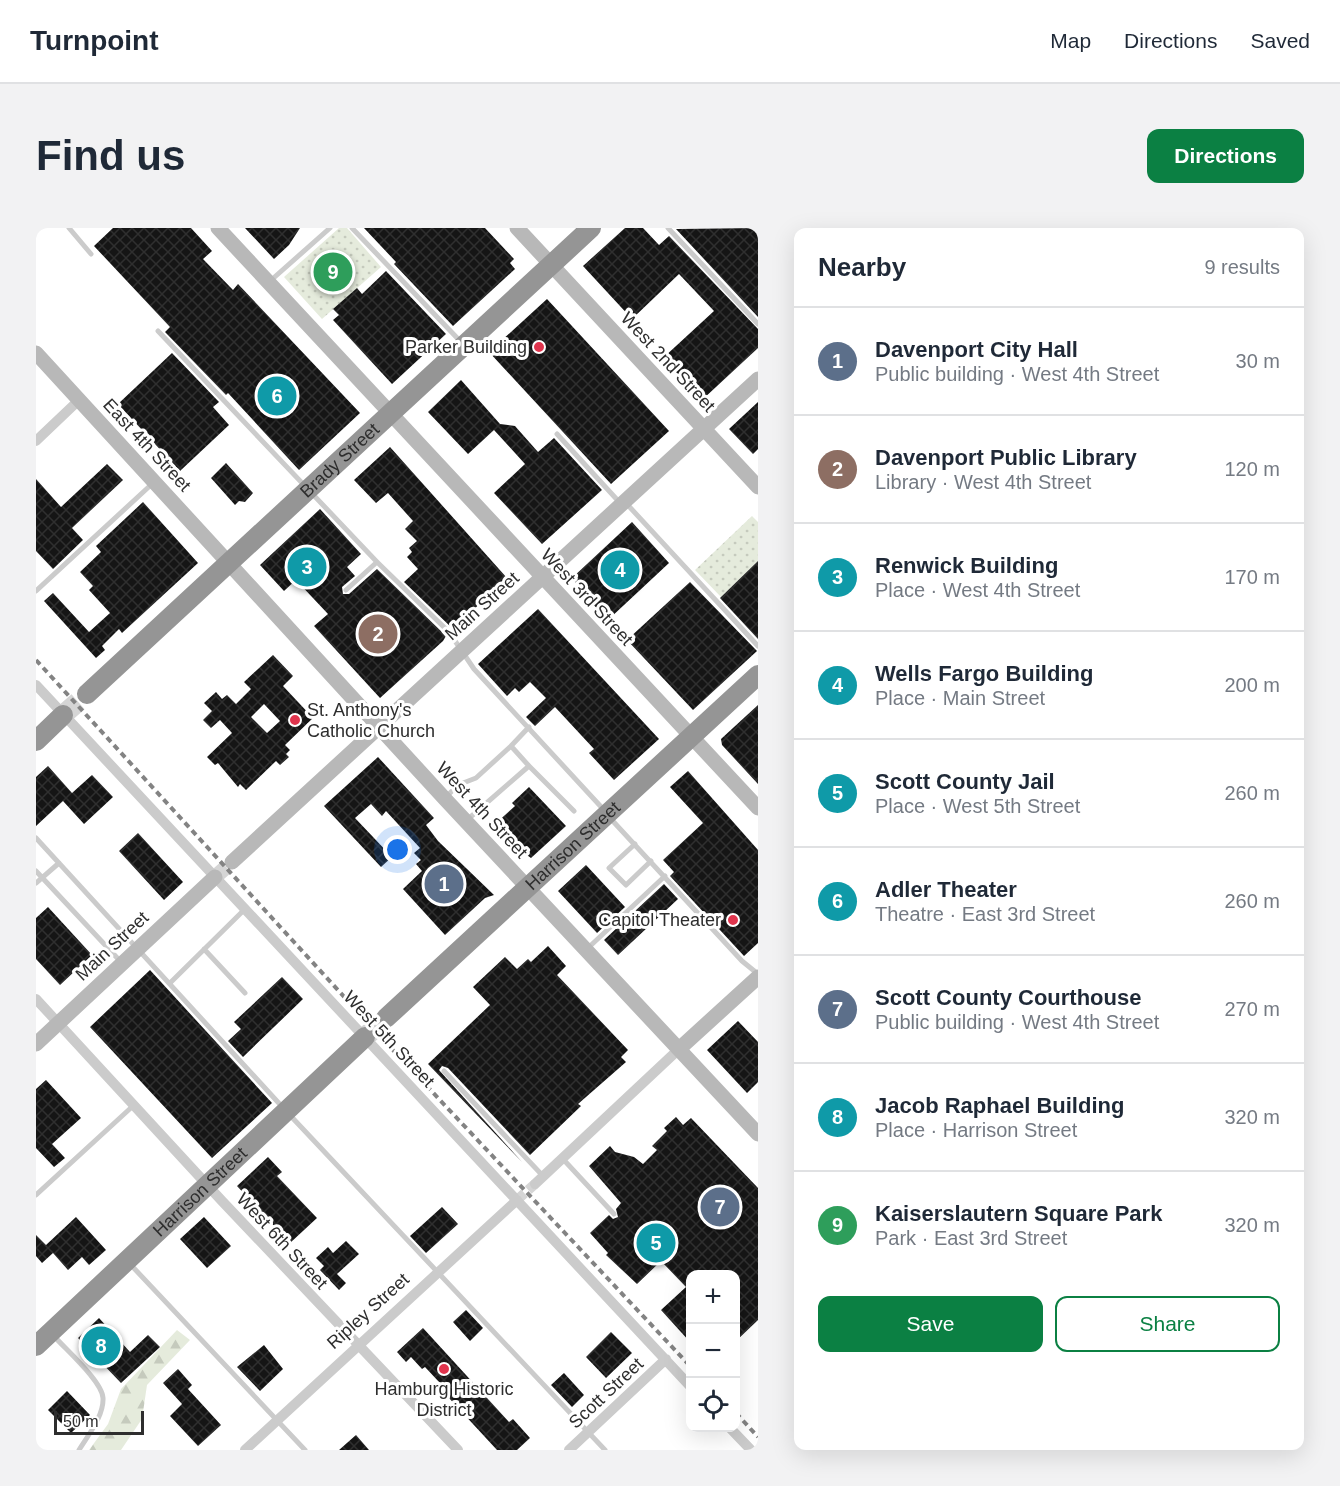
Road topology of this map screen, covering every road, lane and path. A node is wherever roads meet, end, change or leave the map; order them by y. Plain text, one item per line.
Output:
1 (69, 228) edge
2 (218, 228) edge
3 (330, 228) edge
4 (352, 228) edge
5 (591, 228) edge
6 (669, 228) edge
7 (523, 230) edge
8 (91, 254) dead end
9 (550, 264) junction
10 (268, 283) junction
11 (758, 324) edge
12 (159, 331) dead end
13 (463, 344) junction
14 (36, 353) edge
15 (758, 379) edge
16 (79, 400) junction
17 (388, 414) junction
18 (704, 429) junction
19 (557, 434) dead end
20 (36, 441) edge
21 (755, 478) edge
22 (154, 482) junction
23 (309, 489) junction
24 (623, 503) junction
25 (377, 562) junction
26 (229, 564) junction
27 (543, 578) junction
28 (346, 590) dead end
29 (36, 591) edge
30 (758, 646) edge
31 (461, 652) junction
32 (758, 675) edge
33 (36, 686) edge
34 (87, 694) tunnel mouth
35 (63, 715) junction
36 (379, 727) junction
37 (529, 727) junction
38 (692, 736) junction
39 (36, 741) edge
40 (511, 746) junction
41 (529, 766) junction
42 (445, 798) junction
43 (758, 808) edge
44 (574, 811) dead end
45 (607, 814) junction
46 (466, 821) junction
47 (36, 838) edge
48 (635, 844) junction
49 (651, 861) junction
50 (232, 862) tunnel mouth
51 (58, 863) junction
52 (36, 872) edge
53 (665, 876) junction
54 (42, 878) junction
55 (215, 878) junction
56 (36, 883) edge
57 (528, 888) junction
58 (245, 909) junction
59 (138, 949) junction
60 (204, 949) junction
61 (586, 950) junction
62 (122, 963) junction
63 (758, 975) edge
64 (170, 983) junction
65 (245, 993) dead end
66 (36, 999) edge
67 (386, 1018) tunnel mouth
68 (59, 1023) junction
69 (365, 1037) junction
70 (36, 1044) edge
71 (679, 1049) junction
72 (444, 1071) dead end
73 (134, 1105) junction
74 (286, 1111) junction
75 (758, 1134) edge
76 (562, 1158) junction
77 (543, 1176) junction
78 (206, 1184) junction
79 (535, 1184) tunnel mouth
80 (36, 1195) edge
81 (517, 1200) junction
82 (614, 1214) dead end
83 (127, 1261) junction
84 (437, 1274) junction
85 (43, 1339) edge
86 (358, 1346) junction
87 (666, 1359) junction
88 (686, 1382) edge
89 (277, 1420) junction
90 (588, 1432) junction
91 (734, 1432) edge
92 (79, 1450) edge
93 (245, 1450) edge
94 (305, 1450) edge
95 (458, 1450) edge
96 (569, 1450) edge
97 (604, 1450) edge
98 (751, 1450) edge

1 - 8 lane
2 - 10 street, West 3rd Street
3 - 10 lane
4 - 13 lane
5 - 9 highway, Brady Street
6 - 11 lane
7 - 9 street, West 2nd Street
9 - 13 highway, Brady Street
9 - 18 street, West 2nd Street
10 - 17 street, West 3rd Street
12 - 23 lane
13 - 17 highway, Brady Street
14 - 16 street, East 4th Street
15 - 18 street, Main Street
16 - 20 street
16 - 22 street, East 4th Street
17 - 23 highway, Brady Street
17 - 27 street, West 3rd Street
18 - 21 street, West 2nd Street
18 - 24 street, Main Street
19 - 24 lane
22 - 26 street, East 4th Street
22 - 29 lane
23 - 25 lane
23 - 26 highway, Brady Street
24 - 27 street, Main Street
24 - 30 lane
25 - 28 lane
25 - 31 lane
26 - 34 highway, Brady Street
26 - 36 street, West 4th Street
27 - 31 street, Main Street
27 - 38 street, West 3rd Street
31 - 36 street, Main Street
31 - 37 lane
32 - 38 highway, Harrison Street
33 - 35 street, West 5th Street
35 - 39 highway
35 - 55 street, West 5th Street
36 - 42 street, West 4th Street
36 - 50 street, Main Street
37 - 40 lane
37 - 45 lane
38 - 43 street, West 3rd Street
38 - 45 highway, Harrison Street
40 - 41 lane
40 - 42 lane
41 - 44 lane
41 - 46 lane
42 - 46 street, West 4th Street
45 - 48 lane
45 - 57 highway, Harrison Street
46 - 57 street, West 4th Street
47 - 51 lane
48 - 49 lane
48 - 49 lane
49 - 53 lane
51 - 54 lane
51 - 59 lane
52 - 54 lane
53 - 61 lane
53 - 63 lane
54 - 56 lane
54 - 62 lane
55 - 58 street, West 5th Street
55 - 59 street, Main Street
57 - 61 street, West 4th Street
57 - 67 highway, Harrison Street
58 - 60 lane
58 - 69 street, West 5th Street
59 - 62 street, Main Street
59 - 64 lane
60 - 64 lane
60 - 65 lane
61 - 71 street, West 4th Street
62 - 68 street, Main Street
63 - 71 street
64 - 74 lane
66 - 68 street, West 6th Street
68 - 70 street, Main Street
68 - 73 street, West 6th Street
69 - 74 highway, Harrison Street
69 - 81 street, West 5th Street
71 - 75 street, West 4th Street
71 - 76 street
72 - 77 lane
73 - 78 street, West 6th Street
73 - 80 lane
74 - 78 highway, Harrison Street
74 - 84 lane
76 - 77 street
76 - 82 lane
77 - 79 street
78 - 83 highway, Harrison Street
78 - 86 street, West 6th Street
81 - 84 street, Ripley Street
81 - 87 street, West 5th Street
83 - 85 highway, Harrison Street
83 - 89 lane
84 - 86 street, Ripley Street
84 - 90 lane
85 - 92 lane
86 - 89 street, Ripley Street
86 - 95 street, West 6th Street
87 - 88 street, West 5th Street
87 - 90 street, Scott Street
89 - 93 street, Ripley Street
89 - 94 lane
90 - 96 street, Scott Street
90 - 97 lane
91 - 98 street

